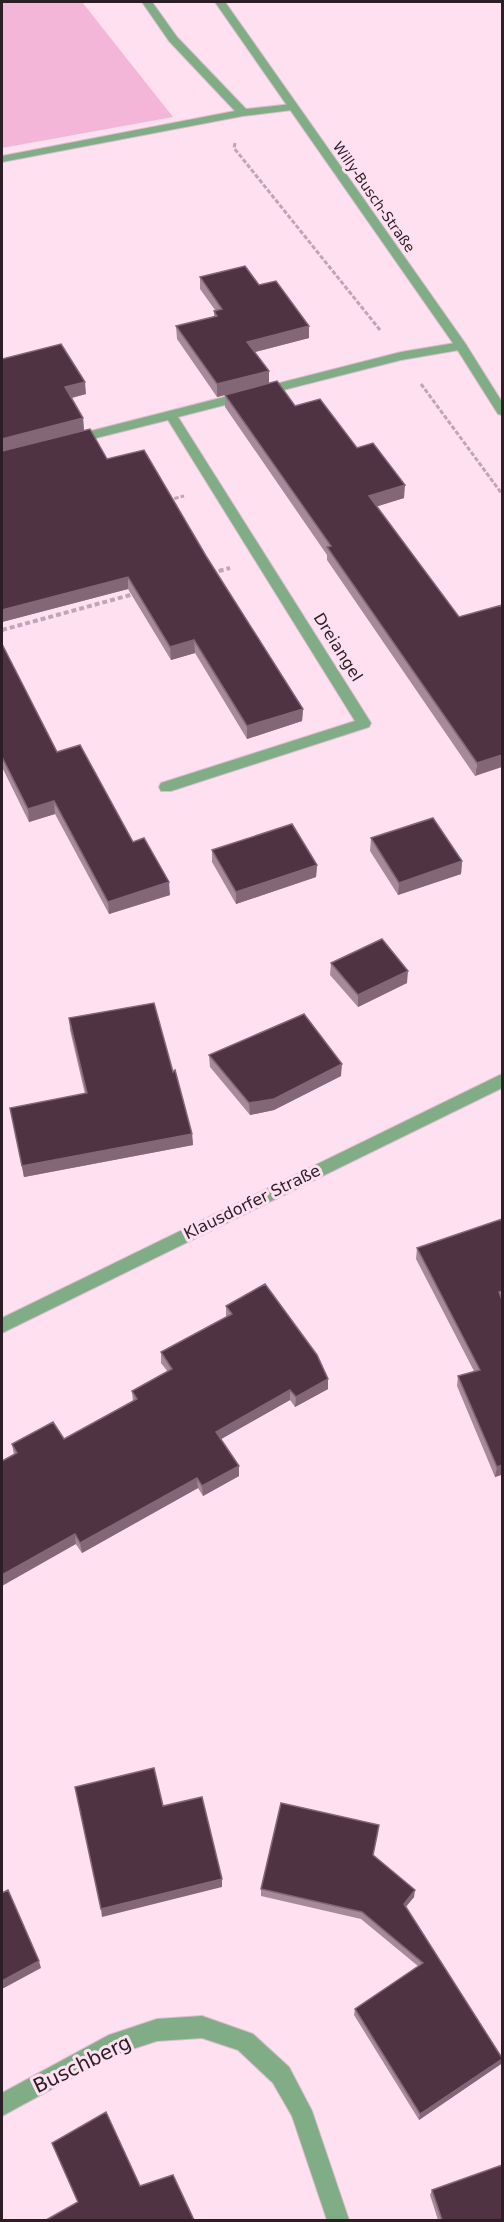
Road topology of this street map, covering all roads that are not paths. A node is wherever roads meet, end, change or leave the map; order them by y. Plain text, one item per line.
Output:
1 (147, 2) edge
2 (220, 2) edge
3 (292, 107) junction
4 (243, 113) junction
5 (2, 159) edge
6 (461, 346) junction
7 (502, 411) edge
8 (171, 415) junction
9 (58, 443) edge
10 (166, 787) dead end
11 (502, 1081) edge
12 (2, 1326) edge
13 (2, 2105) edge
14 (338, 2220) edge

1 - 4 street
2 - 3 street, Willy-Busch-Straße
3 - 4 street
3 - 6 street, Willy-Busch-Straße
4 - 5 street
6 - 7 street, Willy-Busch-Straße
6 - 8 street
8 - 9 street
8 - 10 street, Dreiangel
11 - 12 street, Klausdorfer Straße
13 - 14 street, Buschberg

